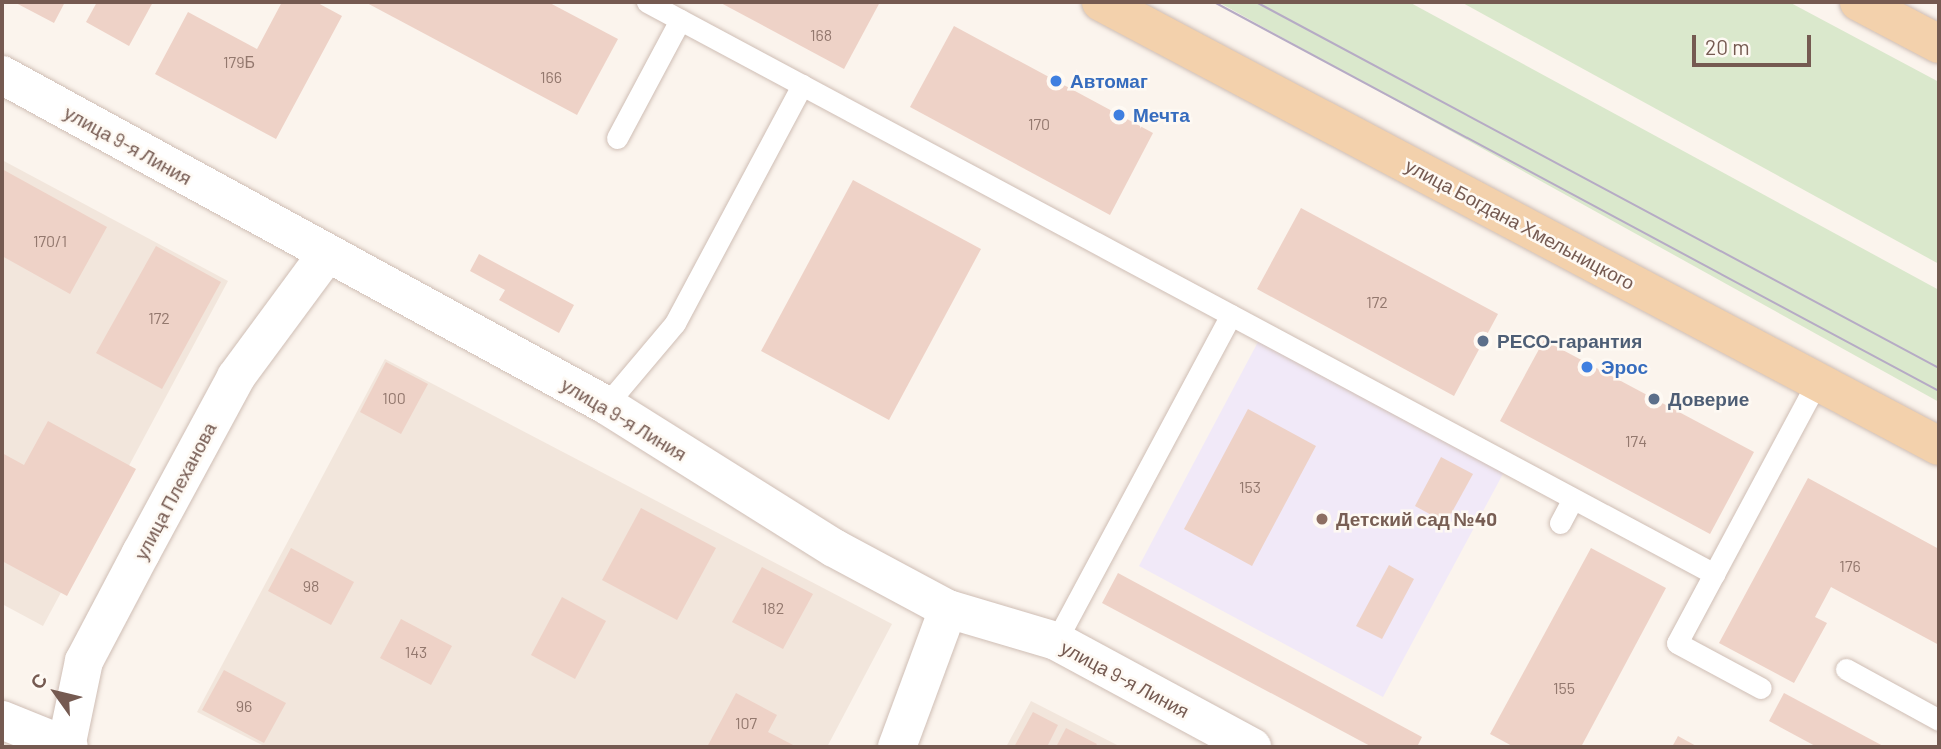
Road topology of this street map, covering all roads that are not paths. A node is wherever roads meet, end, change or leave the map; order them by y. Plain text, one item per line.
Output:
1 (647, 2) edge
2 (1101, 2) edge
3 (1859, 2) edge
4 (680, 20) junction
5 (1939, 44) edge
6 (2, 75) edge
7 (802, 85) junction
8 (617, 138) dead end
9 (326, 255) junction
10 (1231, 315) junction
11 (1817, 382) junction
12 (606, 405) junction
13 (1939, 446) edge
14 (1573, 499) junction
15 (1560, 523) dead end
16 (1714, 574) junction
17 (948, 608) junction
18 (1056, 641) junction
19 (1846, 669) dead end
20 (1762, 688) dead end
21 (2, 720) edge
22 (1939, 720) edge
23 (67, 747) edge
24 (897, 747) edge
25 (1252, 747) edge

1 - 4 lane
2 - 11 main road, улица Богдана Хмельницкого
3 - 5 main road
4 - 7 lane
4 - 8 lane
6 - 9 street, улица 9-я Линия
7 - 10 lane
7 - 12 lane
9 - 12 street, улица 9-я Линия
9 - 23 street, улица Плеханова
10 - 14 lane
10 - 18 lane
11 - 13 main road, улица Богдана Хмельницкого
11 - 16 lane
12 - 17 street, улица 9-я Линия
14 - 15 lane
14 - 16 lane
16 - 20 lane
17 - 18 street, улица 9-я Линия
17 - 24 street
18 - 25 street, улица 9-я Линия
19 - 22 lane
21 - 23 street

